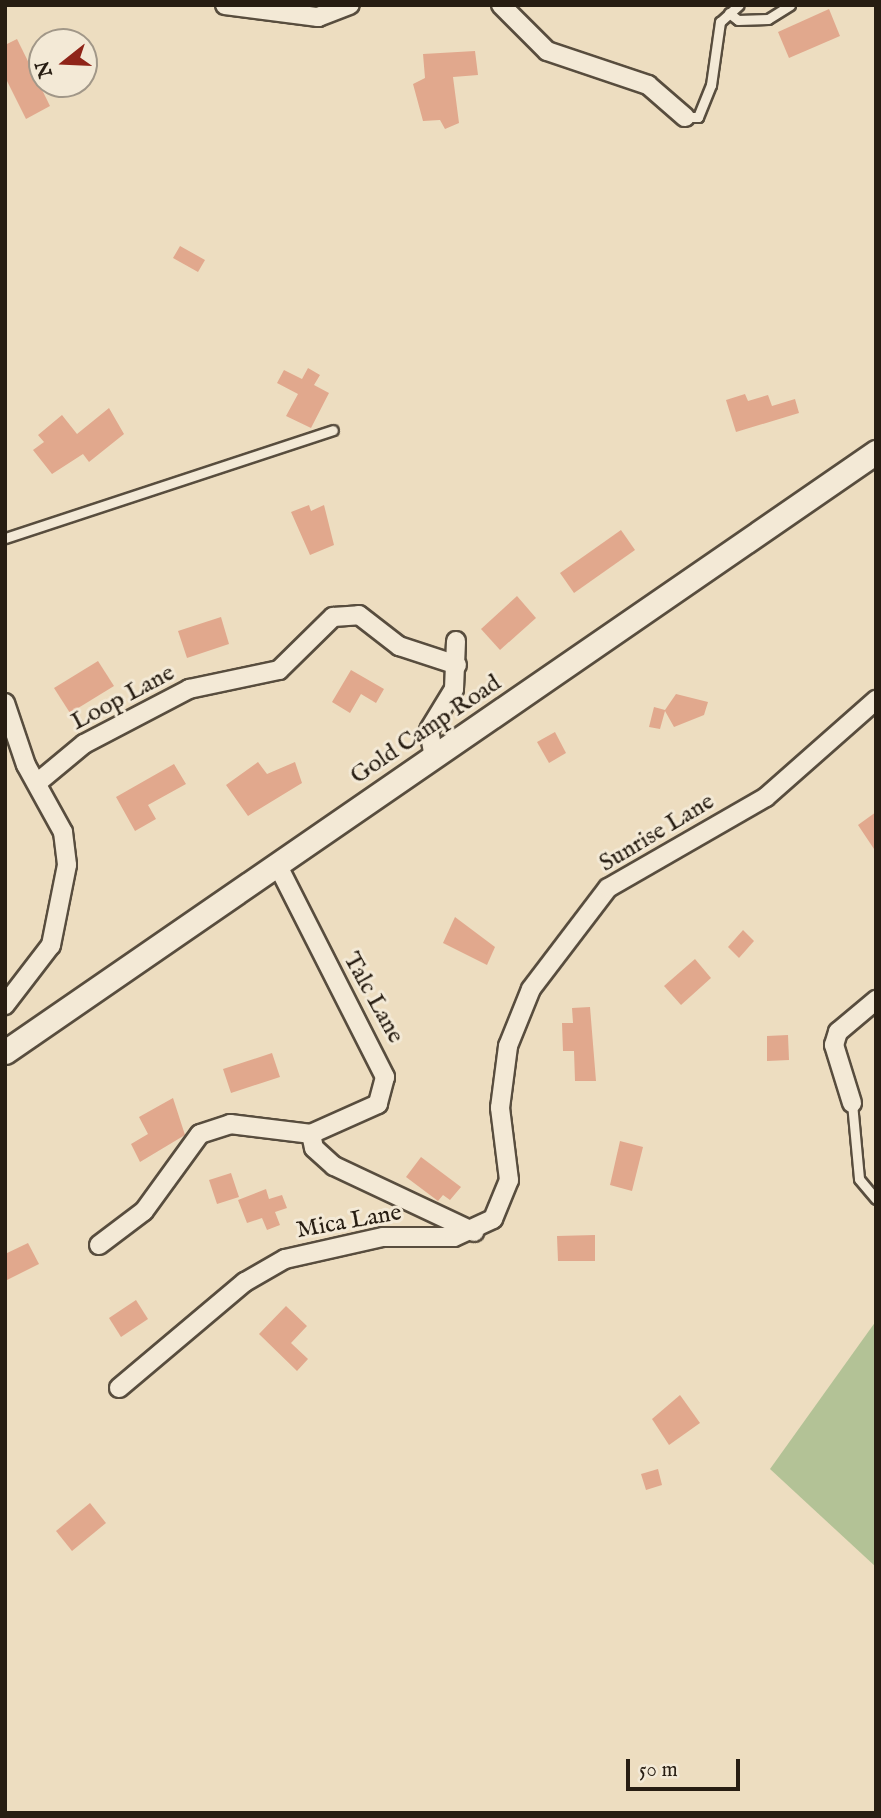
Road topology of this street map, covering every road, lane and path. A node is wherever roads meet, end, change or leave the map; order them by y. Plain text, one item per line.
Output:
1 (225, 5) edge
2 (350, 5) edge
3 (501, 5) edge
4 (739, 5) edge
5 (790, 5) edge
6 (729, 13) junction
7 (685, 117) joint
8 (333, 430) dead end
9 (876, 452) edge
10 (5, 538) edge
11 (456, 641) dead end
12 (457, 665) junction
13 (876, 700) edge
14 (5, 703) edge
15 (434, 758) junction
16 (37, 783) junction
17 (277, 864) junction
18 (876, 1000) edge
19 (5, 1005) edge
20 (5, 1052) edge
21 (852, 1103) joint
22 (311, 1134) junction
23 (876, 1199) edge
24 (474, 1232) junction
25 (99, 1245) dead end
26 (119, 1388) dead end

1 - 2 street
3 - 7 street
4 - 6 lane
5 - 6 lane
6 - 7 lane
8 - 10 lane
9 - 15 street, Gold Camp Road
11 - 12 street
12 - 15 street
12 - 16 street, Loop Lane
13 - 24 street, Sunrise Lane
14 - 16 street
15 - 17 street, Gold Camp Road
16 - 19 street
17 - 20 street, Gold Camp Road
17 - 22 street, Talc Lane
18 - 21 street
21 - 23 lane
22 - 24 street
22 - 25 street
24 - 26 street, Mica Lane

